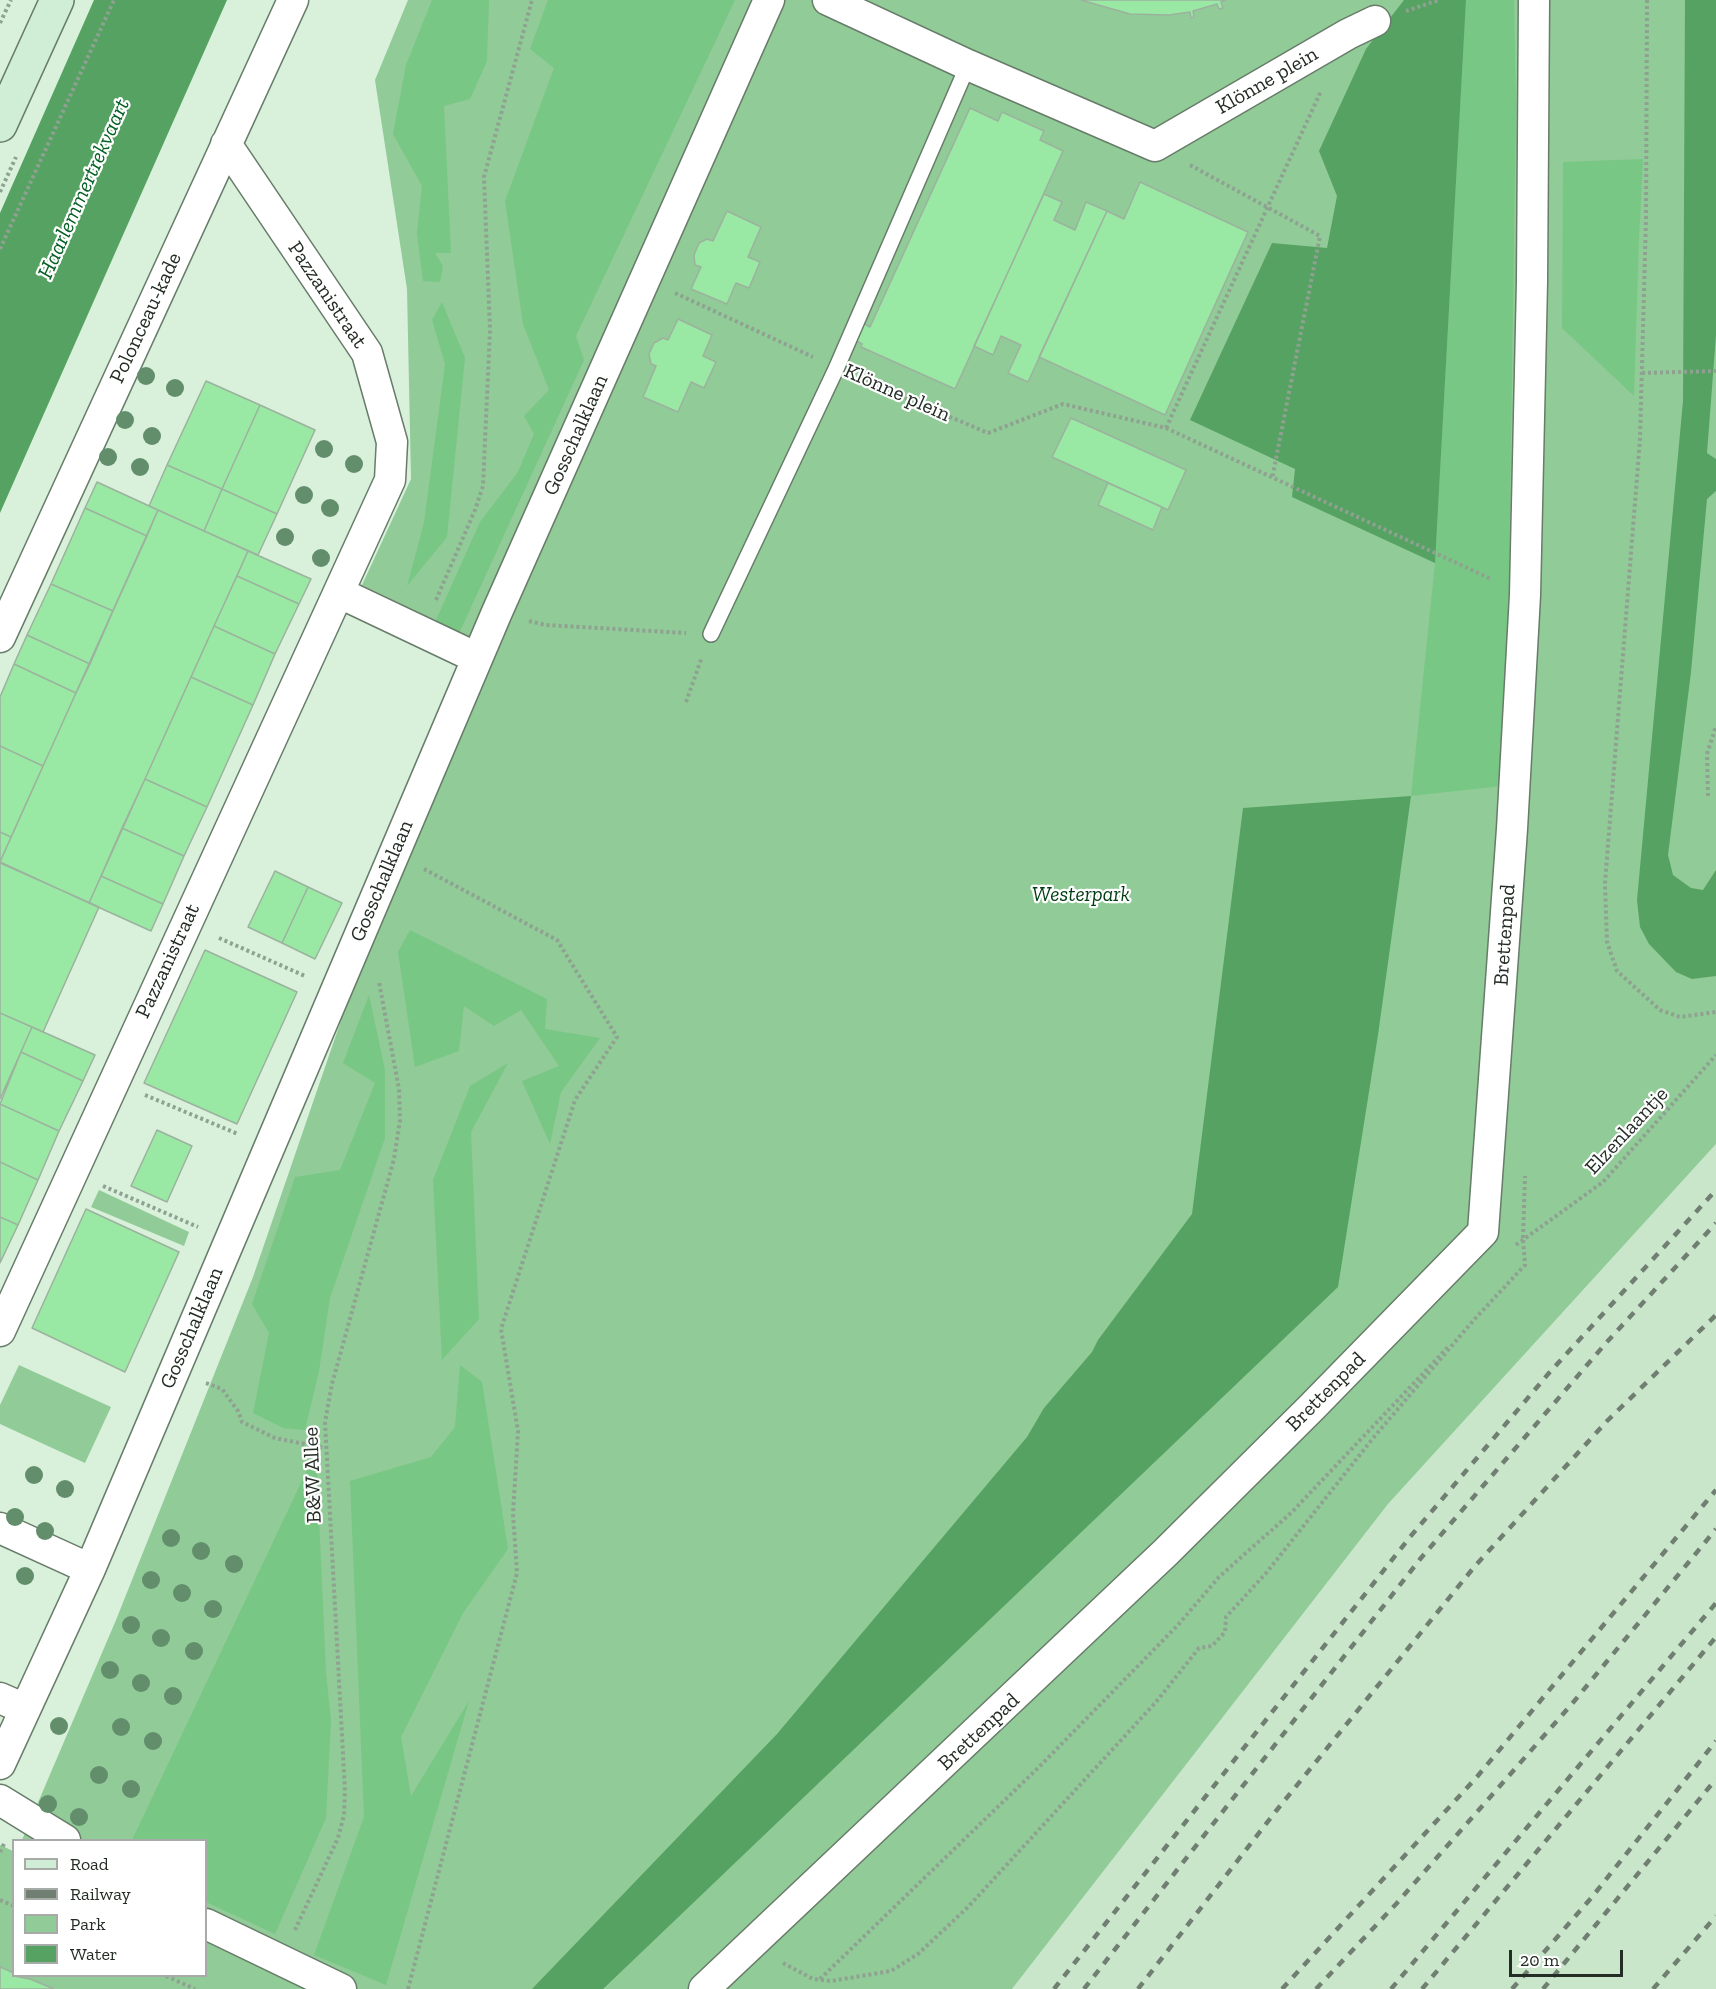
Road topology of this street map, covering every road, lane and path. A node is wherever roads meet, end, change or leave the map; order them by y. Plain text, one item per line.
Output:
1 (10, 0) edge
2 (57, 0) edge
3 (114, 0) edge
4 (293, 0) edge
5 (532, 0) edge
6 (769, 0) edge
7 (828, 0) edge
8 (1534, 0) edge
9 (1647, 0) edge
10 (1375, 21) dead end
11 (0, 23) edge
12 (968, 65) junction
13 (1322, 88) dead end
14 (0, 125) edge
15 (226, 144) junction
16 (1155, 146) junction
17 (1267, 207) junction
18 (0, 249) edge
19 (645, 279) junction
20 (836, 369) junction
21 (1715, 371) edge
22 (1642, 373) junction
23 (1166, 428) junction
24 (1272, 479) junction
25 (1454, 561) dead end
26 (340, 593) junction
27 (496, 612) junction
28 (422, 630) junction
29 (711, 634) junction
30 (0, 637) edge
31 (477, 658) junction
32 (686, 702) dead end
33 (1716, 726) edge
34 (1708, 796) dead end
35 (394, 853) junction
36 (186, 923) junction
37 (378, 974) dead end
38 (336, 990) junction
39 (1716, 1012) edge
40 (1716, 1054) edge
41 (113, 1082) junction
42 (269, 1147) junction
43 (72, 1172) junction
44 (230, 1240) junction
45 (1472, 1322) junction
46 (0, 1330) edge
47 (174, 1370) junction
48 (324, 1448) junction
49 (0, 1528) edge
50 (90, 1569) junction
51 (13, 1704) edge
52 (0, 1764) edge
53 (0, 1800) edge
54 (63, 1839) edge
55 (207, 1924) edge
56 (281, 1960) junction
57 (778, 1960) dead end
58 (168, 1977) edge
59 (819, 1979) junction
60 (195, 1989) edge
61 (341, 1989) edge
62 (408, 1989) edge
63 (704, 1989) edge

1 - 11 path
2 - 14 main road
3 - 18 path
4 - 15 street, Polonceau-kade
5 - 28 path
6 - 19 street, Gosschalklaan
7 - 12 street
8 - 63 street, Brettenpad
9 - 22 path
10 - 16 street, Klönne plein
12 - 16 street
12 - 20 lane, Klönne plein
13 - 17 path
15 - 26 street, Pazzanistraat
15 - 30 street, Polonceau-kade
16 - 17 path
17 - 23 path
17 - 24 path
19 - 20 path
19 - 27 street, Gosschalklaan
20 - 23 path, Klönne plein
20 - 29 lane
21 - 22 path
22 - 39 path
23 - 24 path, Klönne plein
24 - 25 path, Klönne plein
26 - 28 street
26 - 36 street, Pazzanistraat
27 - 29 path
27 - 31 street, Gosschalklaan
28 - 31 street
29 - 32 path
31 - 35 street, Gosschalklaan
33 - 34 path
35 - 38 street, Gosschalklaan
35 - 62 path
36 - 38 path
36 - 41 street, Pazzanistraat
37 - 48 path, B&W Allee
38 - 42 street, Gosschalklaan
40 - 45 path, Elzenlaantje
41 - 42 path
41 - 43 street, Pazzanistraat
42 - 44 street, Gosschalklaan
43 - 44 path
43 - 46 street, Pazzanistraat
44 - 47 street, Gosschalklaan
45 - 59 path
45 - 59 path
47 - 48 path
47 - 50 street, Gosschalklaan
48 - 56 path, B&W Allee
49 - 50 street
50 - 51 street, Gosschalklaan
51 - 52 street, Gosschalklaan
53 - 54 street
55 - 56 street
56 - 61 street
57 - 59 path
58 - 60 path

